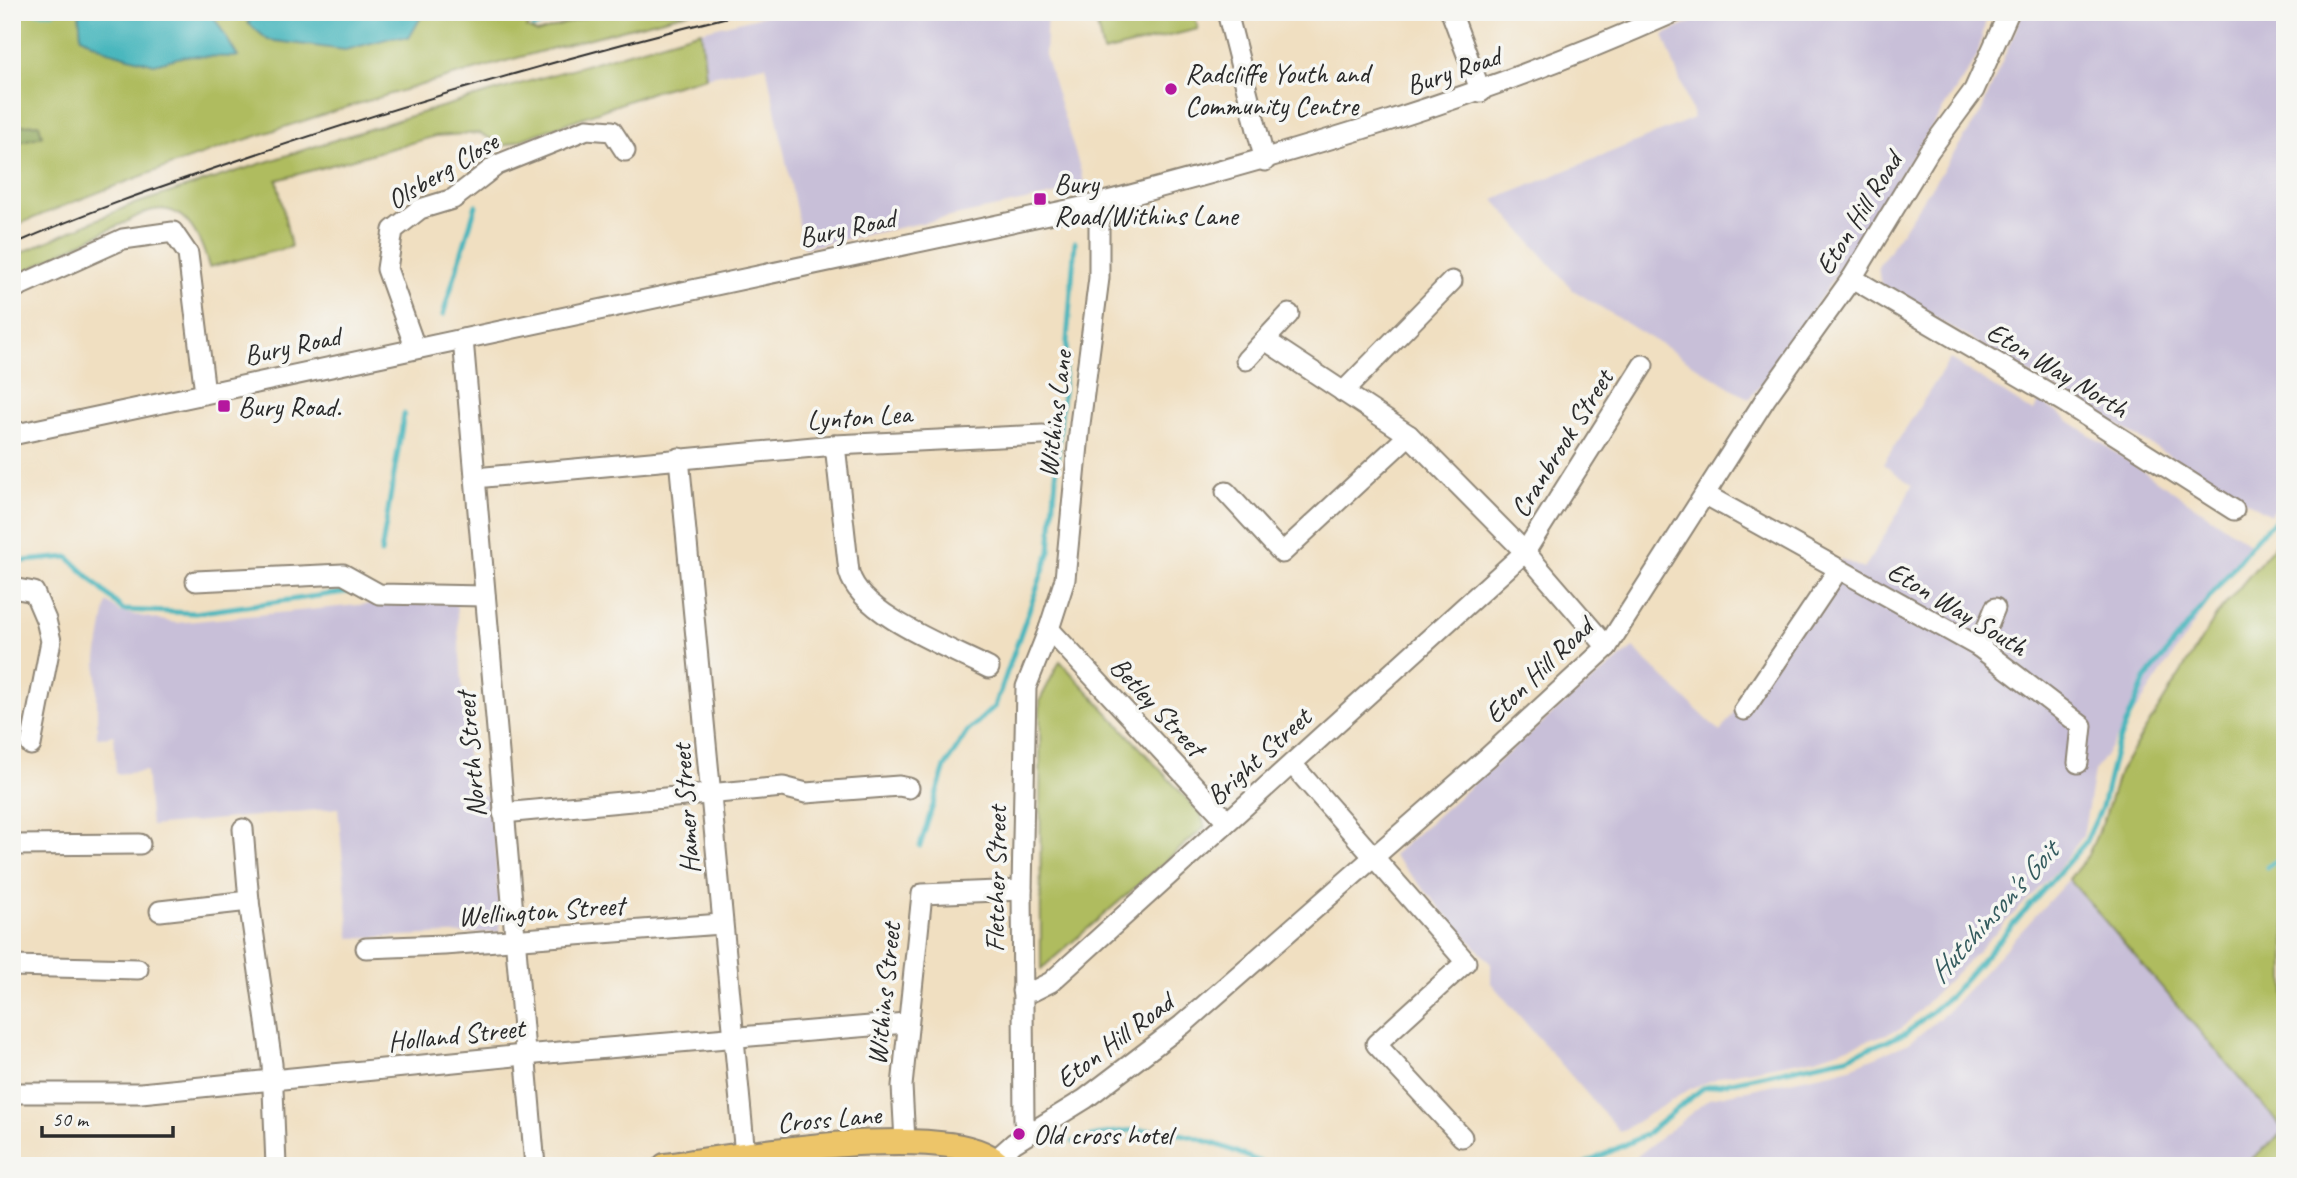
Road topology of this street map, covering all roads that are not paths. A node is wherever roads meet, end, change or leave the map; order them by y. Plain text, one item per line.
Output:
1 (1227, 12) edge
2 (1451, 12) edge
3 (2009, 12) edge
4 (1672, 13) edge
5 (1480, 92) junction
6 (625, 151) dead end
7 (1265, 161) junction
8 (1096, 204) junction
9 (1852, 278) junction
10 (1452, 281) dead end
11 (12, 289) edge
12 (1289, 314) dead end
13 (463, 339) junction
14 (1265, 340) junction
15 (415, 347) junction
16 (1246, 360) dead end
17 (1643, 365) dead end
18 (1343, 392) junction
19 (205, 393) junction
20 (12, 435) edge
21 (1043, 435) dead end
22 (1409, 435) junction
23 (835, 445) junction
24 (679, 458) junction
25 (475, 478) junction
26 (1226, 492) dead end
27 (1706, 495) junction
28 (2234, 510) dead end
29 (1525, 552) junction
30 (1838, 570) junction
31 (196, 581) dead end
32 (12, 588) edge
33 (485, 596) junction
34 (1995, 608) dead end
35 (1049, 629) junction
36 (1607, 647) junction
37 (1979, 647) junction
38 (989, 668) dead end
39 (1744, 710) dead end
40 (31, 745) dead end
41 (2078, 763) dead end
42 (1292, 764) junction
43 (909, 788) dead end
44 (713, 792) junction
45 (503, 813) junction
46 (1227, 821) junction
47 (243, 829) dead end
48 (140, 844) dead end
49 (12, 845) edge
50 (1374, 858) junction
51 (1022, 890) junction
52 (249, 901) junction
53 (160, 911) dead end
54 (721, 924) junction
55 (514, 939) junction
56 (366, 948) dead end
57 (12, 966) edge
58 (138, 969) dead end
59 (1022, 991) junction
60 (906, 1023) junction
61 (734, 1036) junction
62 (524, 1055) junction
63 (272, 1082) junction
64 (12, 1093) edge
65 (1031, 1133) junction
66 (1462, 1137) dead end
67 (905, 1141) junction
68 (746, 1156) junction
69 (998, 1163) edge
70 (276, 1166) edge
71 (535, 1166) edge
72 (664, 1166) edge

1 - 7 street
2 - 5 street
3 - 9 street, Eton Hill Road
4 - 5 street, Bury Road
5 - 7 street, Bury Road
6 - 15 street, Olsberg Close
7 - 8 street, Bury Road
8 - 13 street, Bury Road
8 - 35 street, Withins Lane
9 - 27 street, Eton Hill Road
9 - 28 street, Eton Way North
10 - 18 street
11 - 19 street
12 - 14 street
13 - 15 street, Bury Road
13 - 25 street, North Street
14 - 16 street
14 - 18 street
15 - 19 street, Bury Road
17 - 29 street, Cranbrook Street
18 - 22 street
19 - 20 street, Bury Road
21 - 23 street, Lynton Lea
22 - 26 street
22 - 29 street
23 - 24 street, Lynton Lea
23 - 38 street
24 - 25 street, Lynton Lea
24 - 44 street, Hamer Street
25 - 33 street, North Street
27 - 30 street, Eton Way South
27 - 36 street, Eton Hill Road
29 - 36 street
29 - 42 street, Bright Street
30 - 37 street, Eton Way South
30 - 39 street
31 - 33 street
32 - 40 street
33 - 45 street, North Street
34 - 37 street
35 - 46 street, Betley Street
35 - 51 street, Fletcher Street
36 - 50 street, Eton Hill Road
37 - 41 street, Eton Way South
42 - 46 street, Bright Street
42 - 50 street
43 - 44 street
44 - 45 street
44 - 54 street, Hamer Street
45 - 55 street, North Street
46 - 59 street, Bright Street
47 - 52 street
48 - 49 street
50 - 65 street, Eton Hill Road
50 - 66 street
51 - 59 street, Fletcher Street
51 - 60 street, Withins Street
52 - 53 street
52 - 63 street
54 - 55 street, Wellington Street
54 - 61 street, Hamer Street
55 - 56 street, Wellington Street
55 - 62 street, North Street
57 - 58 street
59 - 65 street, Fletcher Street
60 - 61 street, Holland Street
60 - 67 street, Withins Street
61 - 62 street, Holland Street
61 - 68 street, Hamer Street
62 - 63 street, Holland Street
62 - 71 street, North Street
63 - 64 street, Holland Street
63 - 70 street
65 - 69 street, Eton Hill Road
67 - 68 main road, Cross Lane
67 - 69 main road, Cross Lane
68 - 72 main road, Cross Lane

